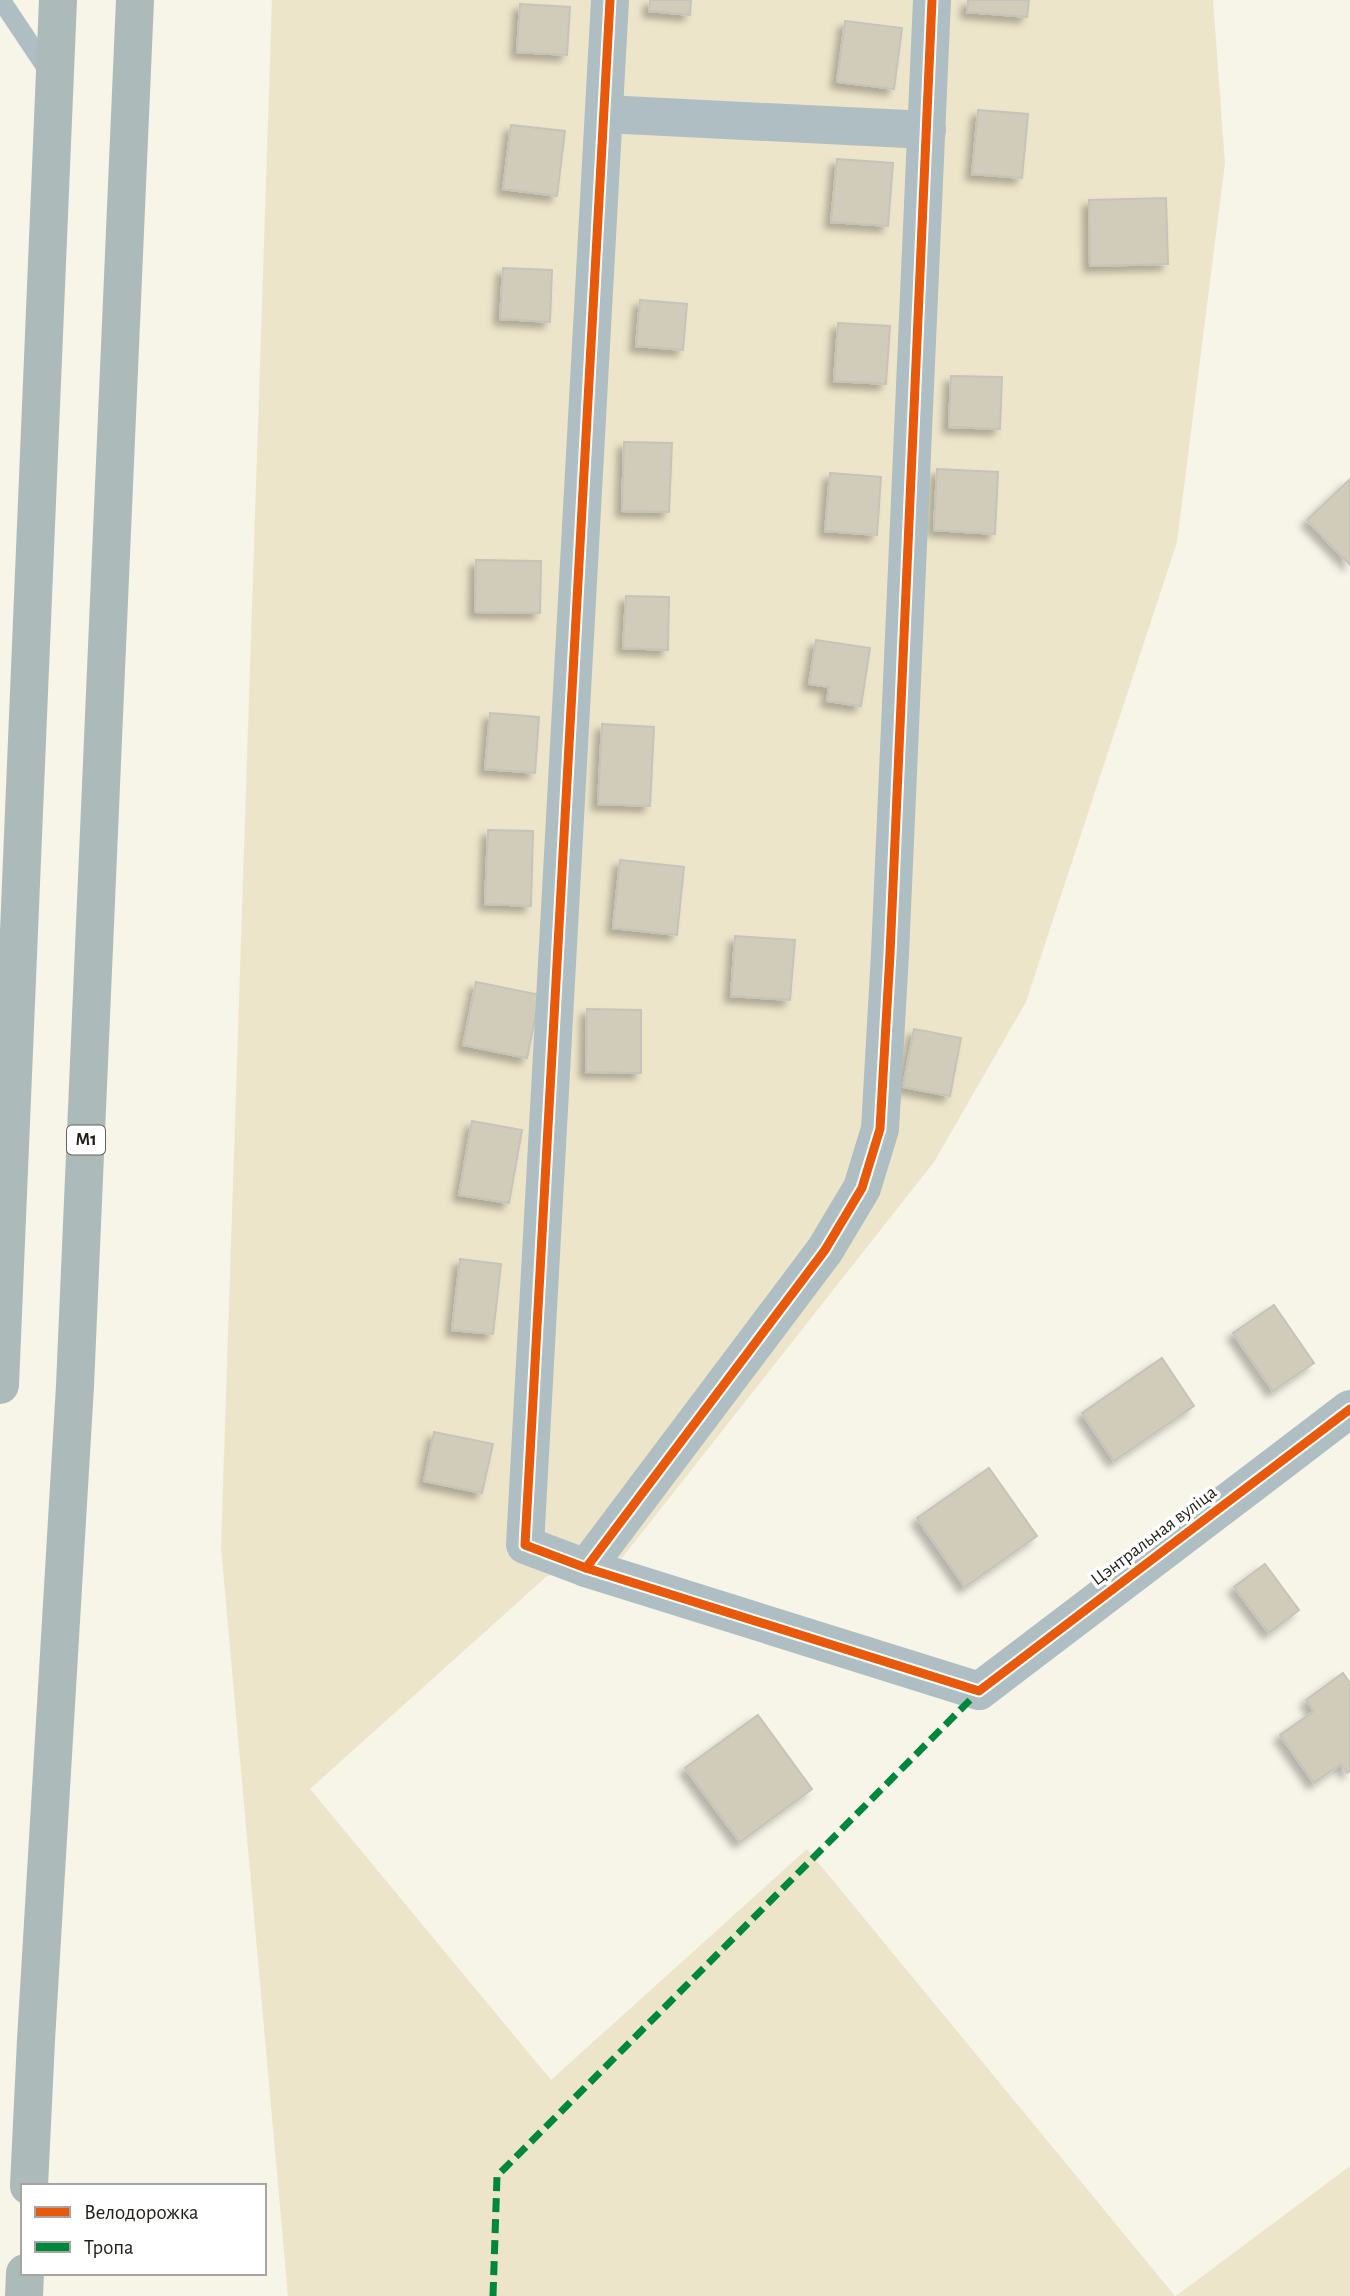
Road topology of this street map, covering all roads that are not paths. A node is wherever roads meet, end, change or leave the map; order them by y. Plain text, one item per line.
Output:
1 (1, 0) edge
2 (58, 0) edge
3 (135, 0) edge
4 (610, 0) edge
5 (932, 0) edge
6 (55, 80) junction
7 (605, 114) junction
8 (927, 130) junction
9 (0, 1385) edge
10 (1350, 1409) edge
11 (586, 1567) junction
12 (29, 2184) edge
13 (25, 2275) edge
14 (24, 2296) edge

1 - 6 lane
2 - 6 highway
3 - 12 highway, М1
4 - 7 street
5 - 8 street
6 - 9 highway
7 - 8 street
7 - 11 street
8 - 11 street
10 - 11 street, Цэнтральная вуліца
13 - 14 highway

